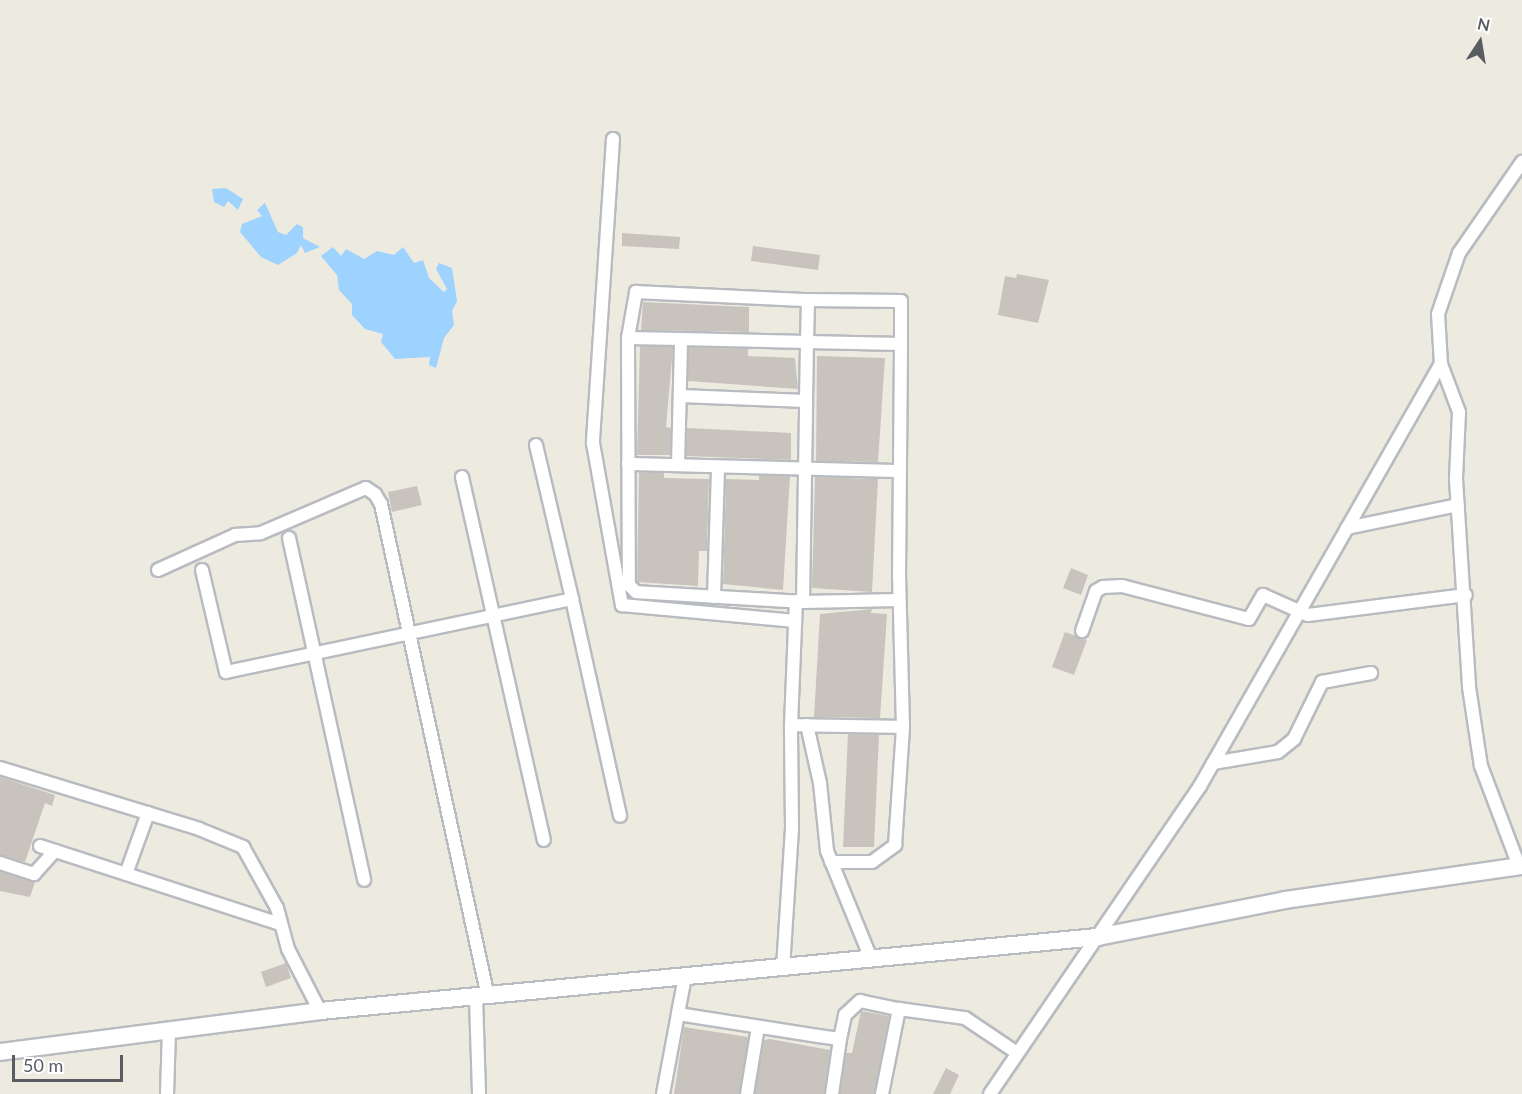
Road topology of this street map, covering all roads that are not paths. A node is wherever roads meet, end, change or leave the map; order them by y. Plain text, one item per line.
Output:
1 (613, 138) dead end
2 (1522, 162) edge
3 (808, 300) junction
4 (628, 338) junction
5 (681, 339) junction
6 (807, 342) junction
7 (901, 344) junction
8 (1441, 364) junction
9 (680, 396) junction
10 (806, 401) junction
11 (536, 445) dead end
12 (628, 464) junction
13 (678, 465) junction
14 (718, 467) junction
15 (805, 470) junction
16 (899, 471) junction
17 (462, 477) dead end
18 (1458, 505) junction
19 (1347, 528) junction
20 (289, 538) dead end
21 (158, 570) dead end
22 (202, 570) dead end
23 (1466, 595) junction
24 (714, 597) junction
25 (572, 599) junction
26 (899, 600) junction
27 (799, 602) junction
28 (1300, 611) junction
29 (495, 617) junction
30 (795, 621) junction
31 (1082, 631) dead end
32 (410, 637) junction
33 (317, 655) junction
34 (1371, 673) dead end
35 (791, 725) junction
36 (807, 725) junction
37 (903, 727) junction
38 (1213, 763) junction
39 (0, 768) edge
40 (148, 813) junction
41 (620, 816) dead end
42 (544, 840) dead end
43 (40, 846) dead end
44 (56, 851) junction
45 (0, 862) edge
46 (831, 862) junction
47 (1521, 866) edge
48 (126, 874) junction
49 (364, 880) dead end
50 (280, 924) junction
51 (1097, 937) junction
52 (871, 960) junction
53 (783, 968) junction
54 (685, 977) junction
55 (482, 997) junction
56 (898, 1009) junction
57 (320, 1011) junction
58 (678, 1014) junction
59 (758, 1027) junction
60 (169, 1029) junction
61 (840, 1040) junction
62 (0, 1052) edge
63 (1017, 1053) junction
64 (166, 1094) edge
65 (479, 1094) edge
66 (663, 1094) edge
67 (747, 1094) edge
68 (832, 1094) edge
69 (882, 1094) edge
70 (990, 1094) edge

1 - 30 street
2 - 8 street
3 - 4 street
3 - 6 street
3 - 7 street
4 - 5 street
4 - 12 street
5 - 6 street
5 - 9 street
6 - 7 street
6 - 10 street
7 - 16 street
8 - 18 street
8 - 19 street
9 - 10 street
9 - 13 street
10 - 15 street
11 - 25 street
12 - 13 street
12 - 24 street
13 - 14 street
14 - 15 street
14 - 24 street
15 - 16 street
15 - 27 street
16 - 26 street
17 - 29 street
18 - 19 street
18 - 23 street
19 - 28 street
20 - 33 street
21 - 32 street
22 - 33 street
23 - 28 street
23 - 47 street
24 - 27 street
25 - 29 street
25 - 41 street
26 - 27 street
26 - 37 street
27 - 30 street
28 - 31 street
28 - 38 street
29 - 32 street
29 - 42 street
30 - 35 street
32 - 33 street
32 - 55 street
33 - 49 street
34 - 38 street
35 - 36 street
35 - 53 street
36 - 37 street
36 - 46 street
37 - 46 street
38 - 51 street
39 - 40 street
40 - 48 street
40 - 50 street
43 - 44 street
44 - 45 street
44 - 48 street
46 - 52 street
47 - 51 main road
48 - 50 street
50 - 57 street
51 - 52 main road
51 - 63 street
52 - 53 main road
53 - 54 main road
54 - 55 main road
54 - 58 street
55 - 57 main road
55 - 65 street
56 - 61 street
56 - 63 street
56 - 69 street
57 - 60 main road
58 - 59 street
58 - 66 street
59 - 61 street
59 - 67 street
60 - 62 main road
60 - 64 street
61 - 68 street
63 - 70 street

